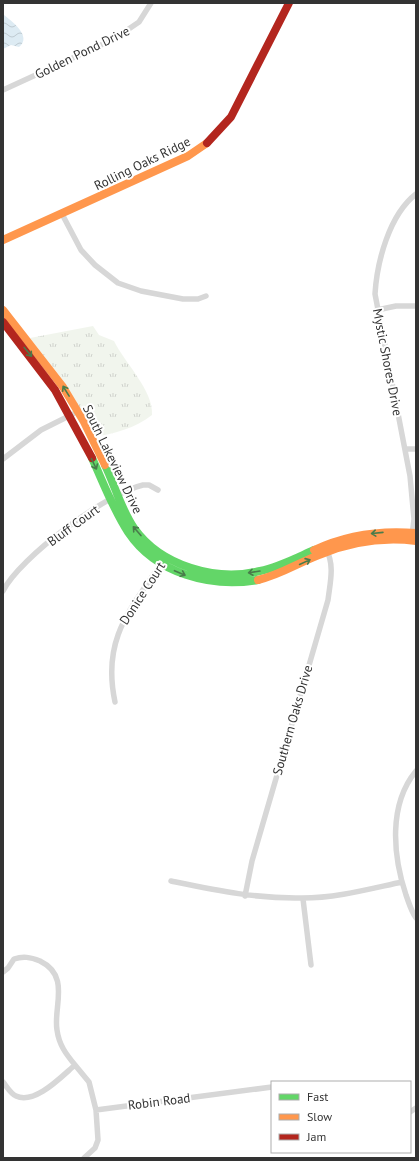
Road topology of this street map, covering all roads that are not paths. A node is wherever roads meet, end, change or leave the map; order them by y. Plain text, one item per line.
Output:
1 (151, 3) edge
2 (289, 3) edge
3 (3, 90) edge
4 (416, 194) edge
5 (62, 214) junction
6 (3, 240) edge
7 (206, 296) dead end
8 (416, 306) edge
9 (3, 310) edge
10 (377, 310) junction
11 (3, 322) edge
12 (20, 337) junction
13 (74, 413) junction
14 (405, 449) junction
15 (416, 449) edge
16 (3, 459) edge
17 (158, 490) dead end
18 (114, 496) junction
19 (414, 536) edge
20 (326, 549) junction
21 (166, 556) junction
22 (161, 564) junction
23 (3, 591) edge
24 (115, 702) dead end
25 (416, 771) edge
26 (171, 881) dead end
27 (402, 882) junction
28 (245, 896) junction
29 (303, 898) junction
30 (416, 918) edge
31 (311, 965) dead end
32 (3, 972) edge
33 (75, 1065) junction
34 (3, 1082) edge
35 (271, 1087) edge
36 (96, 1110) junction
37 (84, 1158) edge

1 - 3 street, Golden Pond Drive
2 - 5 street, Rolling Oaks Ridge
4 - 10 street, Mystic Shores Drive
5 - 6 street, Rolling Oaks Ridge
5 - 7 street
8 - 10 street
9 - 12 street, South Lakeview Drive
10 - 14 street, Mystic Shores Drive
11 - 12 street, South Lakeview Drive
12 - 13 street, South Lakeview Drive
13 - 16 street
13 - 18 street, South Lakeview Drive
14 - 15 street
14 - 19 street, Mystic Shores Drive
17 - 18 street, Bluff Court
21 -> 18 street, South Lakeview Drive
18 - 22 street, South Lakeview Drive
18 - 23 street, Bluff Court
19 - 20 street, South Lakeview Drive
20 -> 21 street, South Lakeview Drive
22 -> 20 street, South Lakeview Drive
20 - 28 street, Southern Oaks Drive
21 - 22 street, Donice Court
22 - 24 street, Donice Court
25 - 27 street
26 - 28 street
27 - 29 street
27 - 30 street
28 - 29 street
29 - 31 street
32 - 33 street
33 - 34 street
33 - 36 street
35 - 36 street, Robin Road
36 - 37 street

